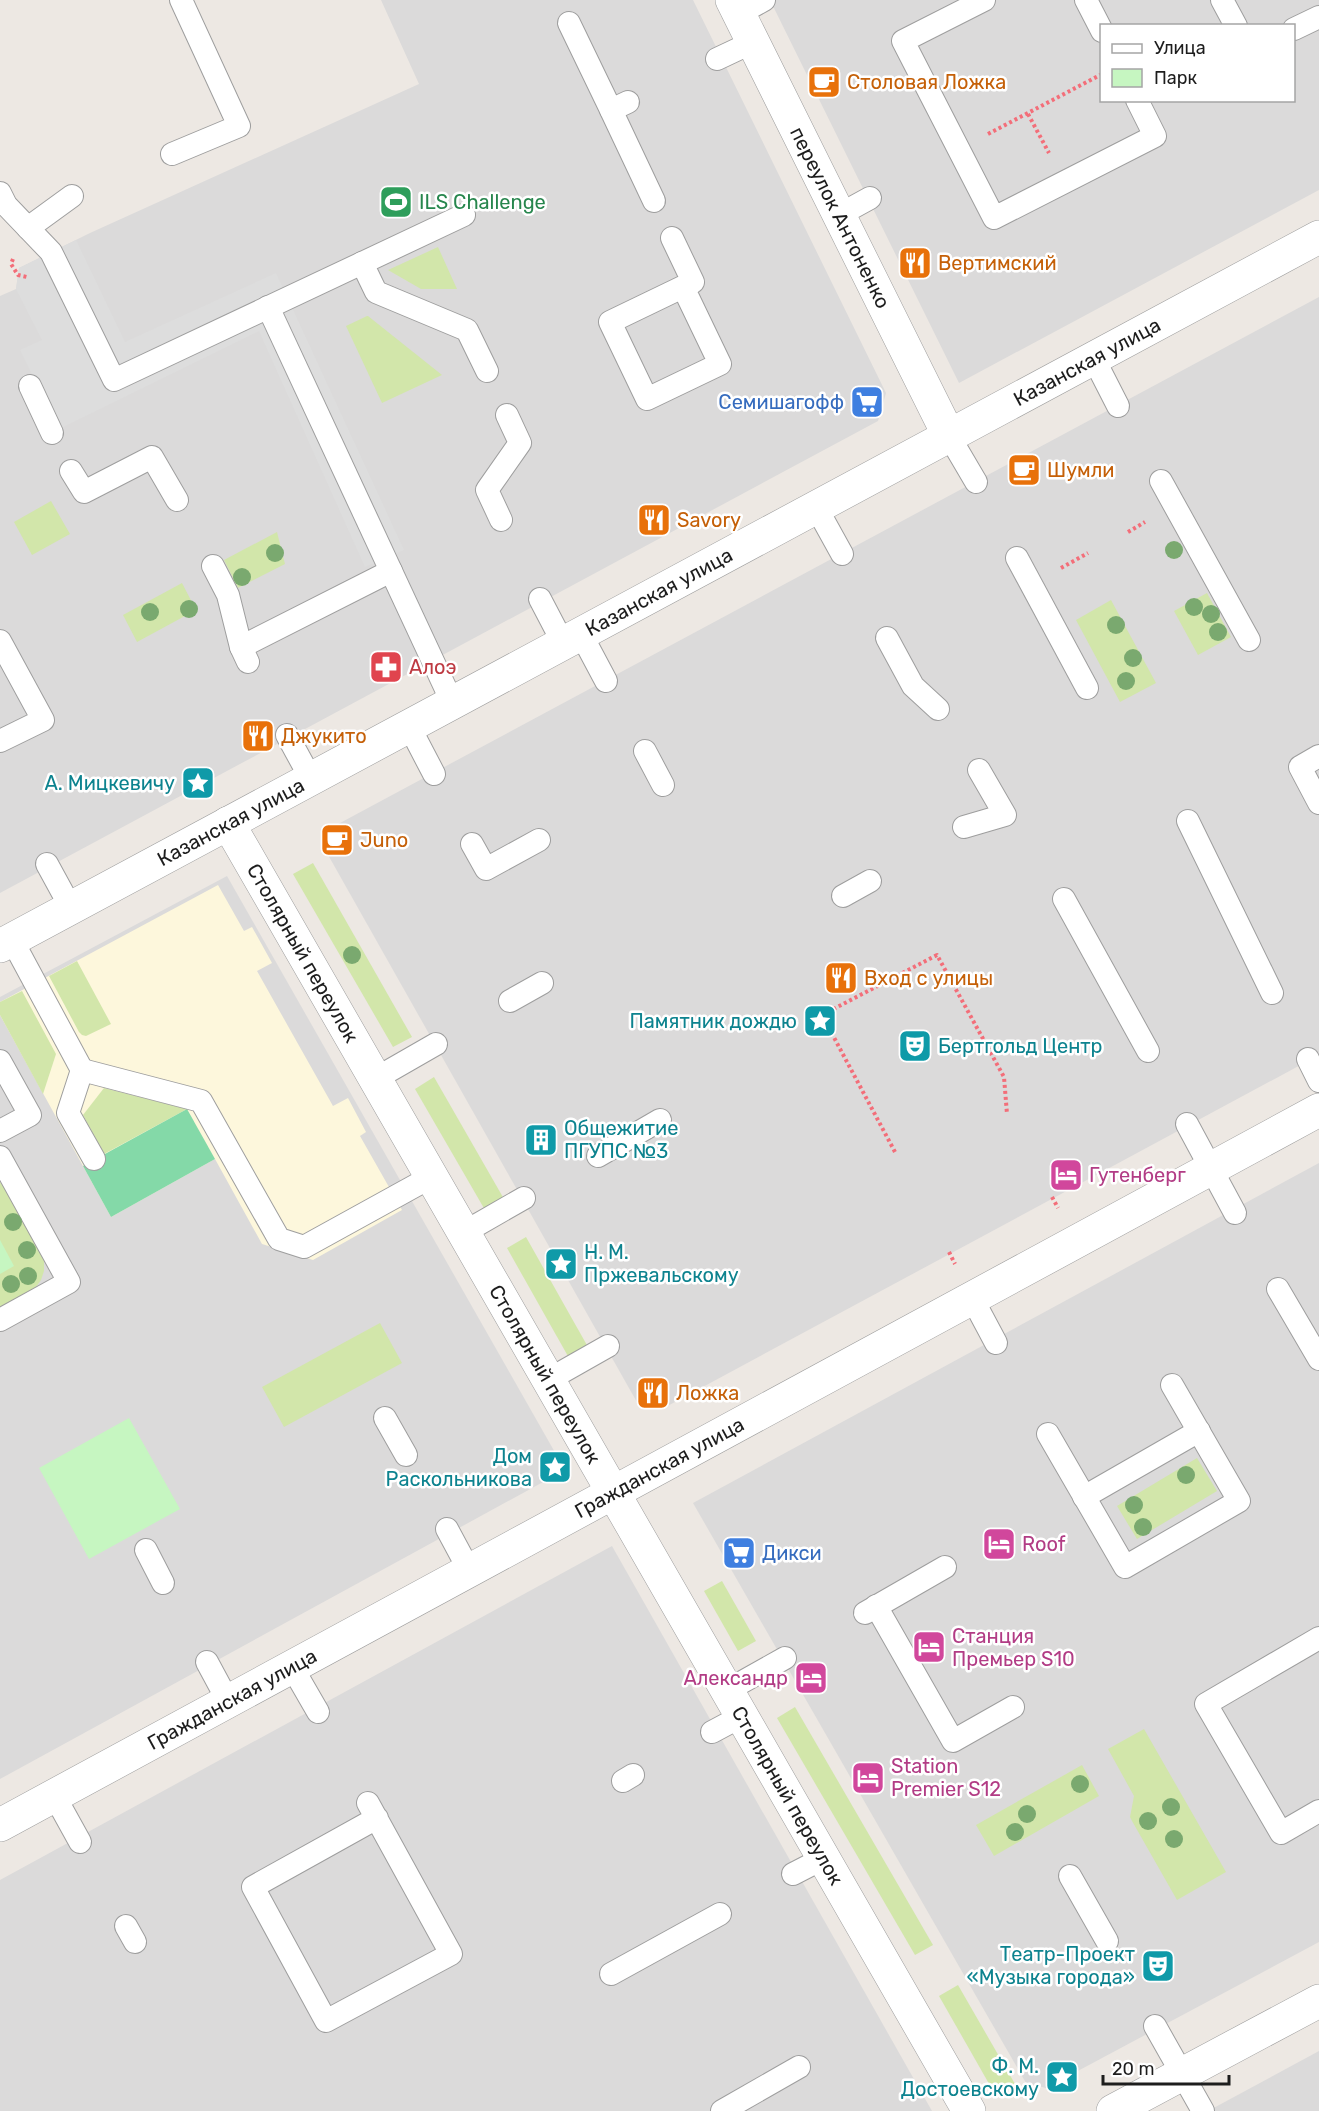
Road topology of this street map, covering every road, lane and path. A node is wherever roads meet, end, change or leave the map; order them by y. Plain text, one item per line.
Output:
1 (181, 0) edge
2 (984, 0) edge
3 (1086, 0) edge
4 (1222, 0) edge
5 (747, 14) edge
6 (1319, 17) edge
7 (569, 23) dead end
8 (1235, 24) edge
9 (1295, 28) edge
10 (1100, 29) edge
11 (717, 59) dead end
12 (1100, 75) edge
13 (1138, 102) edge
14 (1028, 114) junction
15 (172, 154) dead end
16 (950, 155) junction
17 (1064, 182) junction
18 (72, 196) dead end
19 (870, 198) dead end
20 (654, 201) dead end
21 (2, 202) edge
22 (464, 215) dead end
23 (838, 215) junction
24 (28, 228) junction
25 (1319, 237) edge
26 (672, 238) dead end
27 (362, 263) junction
28 (683, 287) junction
29 (268, 307) junction
30 (1094, 359) junction
31 (487, 371) dead end
32 (30, 386) dead end
33 (1118, 406) dead end
34 (507, 415) dead end
35 (52, 433) dead end
36 (949, 436) junction
37 (71, 471) dead end
38 (1161, 481) dead end
39 (976, 482) dead end
40 (177, 500) dead end
41 (816, 507) junction
42 (501, 520) dead end
43 (842, 554) dead end
44 (1017, 558) dead end
45 (213, 566) dead end
46 (391, 571) junction
47 (540, 599) dead end
48 (572, 638) junction
49 (887, 638) dead end
50 (1249, 640) dead end
51 (0, 641) edge
52 (606, 681) dead end
53 (1087, 688) dead end
54 (453, 702) junction
55 (938, 709) dead end
56 (409, 726) junction
57 (287, 735) dead end
58 (0, 741) edge
59 (645, 751) dead end
60 (1319, 756) edge
61 (979, 770) dead end
62 (434, 774) dead end
63 (311, 779) junction
64 (663, 785) dead end
65 (1319, 803) edge
66 (1188, 821) dead end
67 (228, 823) junction
68 (964, 827) dead end
69 (539, 840) dead end
70 (472, 844) dead end
71 (47, 864) dead end
72 (870, 881) dead end
73 (843, 896) dead end
74 (1064, 899) dead end
75 (71, 908) junction
76 (6, 943) edge
77 (542, 983) dead end
78 (1272, 993) dead end
79 (510, 1001) dead end
80 (436, 1044) dead end
81 (1148, 1051) dead end
82 (1308, 1059) dead end
83 (0, 1060) edge
84 (82, 1070) junction
85 (375, 1079) junction
86 (1319, 1081) edge
87 (1319, 1110) edge
88 (1007, 1114) dead end
89 (660, 1120) dead end
90 (1187, 1124) dead end
91 (0, 1131) edge
92 (895, 1152) dead end
93 (0, 1156) edge
94 (598, 1156) dead end
95 (94, 1159) dead end
96 (1210, 1168) junction
97 (431, 1177) junction
98 (1052, 1197) dead end
99 (524, 1198) dead end
100 (1058, 1208) dead end
101 (1235, 1213) dead end
102 (463, 1233) junction
103 (949, 1252) dead end
104 (955, 1264) dead end
105 (1278, 1289) dead end
106 (972, 1298) junction
107 (0, 1320) edge
108 (996, 1343) dead end
109 (608, 1346) dead end
110 (1319, 1359) edge
111 (548, 1380) junction
112 (1172, 1385) dead end
113 (385, 1418) dead end
114 (1198, 1431) junction
115 (1047, 1434) dead end
116 (406, 1455) dead end
117 (614, 1492) junction
118 (1084, 1497) junction
119 (447, 1530) dead end
120 (146, 1550) dead end
121 (945, 1567) dead end
122 (469, 1570) junction
123 (163, 1583) dead end
124 (1319, 1638) edge
125 (785, 1658) dead end
126 (207, 1662) dead end
127 (292, 1667) junction
128 (228, 1701) junction
129 (735, 1703) junction
130 (1013, 1707) dead end
131 (318, 1712) dead end
132 (712, 1732) dead end
133 (54, 1795) junction
134 (372, 1811) joint
135 (1319, 1811) edge
136 (2, 1820) edge
137 (80, 1842) dead end
138 (824, 1858) junction
139 (793, 1874) dead end
140 (1070, 1876) dead end
141 (720, 1914) dead end
142 (1107, 1941) dead end
143 (611, 1974) dead end
144 (1319, 2001) edge
145 (1155, 2026) dead end
146 (799, 2067) dead end
147 (1182, 2074) junction
148 (722, 2111) edge
149 (969, 2111) edge
150 (1113, 2111) edge
151 (1203, 2111) edge

1 - 15 lane
2 - 16 lane
3 - 10 lane
4 - 8 lane
5 - 11 lane
5 - 23 street, переулок Антоненко
6 - 9 lane
7 - 20 lane
12 - 14 path
13 - 17 lane
14 - 16 path
14 - 17 path
16 - 17 lane
18 - 24 lane
19 - 23 lane
21 - 24 lane
22 - 27 lane
23 - 36 street, переулок Антоненко
24 - 29 lane
25 - 30 street, Казанская улица
26 - 28 lane
27 - 29 lane
27 - 31 lane
28 - 28 lane
29 - 46 lane
30 - 33 lane
30 - 36 street, Казанская улица
32 - 35 lane
34 - 42 lane
36 - 39 lane
36 - 41 street, Казанская улица
37 - 40 lane
38 - 50 lane
41 - 43 lane
41 - 48 street, Казанская улица
44 - 53 lane
45 - 46 lane
46 - 54 lane
47 - 48 lane
48 - 52 lane
48 - 54 street, Казанская улица
49 - 55 lane
51 - 58 lane
54 - 56 street, Казанская улица
56 - 62 lane
56 - 63 street, Казанская улица
57 - 63 lane
59 - 64 lane
60 - 65 lane
61 - 68 lane
63 - 67 street, Казанская улица
66 - 78 lane
67 - 75 street, Казанская улица
67 - 85 street, Столярный переулок
69 - 70 lane
71 - 75 lane
72 - 73 lane
74 - 81 lane
75 - 76 street, Казанская улица
76 - 84 lane
77 - 79 lane
80 - 85 lane
82 - 86 lane
83 - 91 lane
84 - 95 lane
84 - 97 lane
85 - 97 street, Столярный переулок
87 - 96 street, Гражданская улица
88 - 92 path
89 - 94 lane
90 - 96 lane
93 - 107 lane
96 - 101 lane
96 - 106 street, Гражданская улица
97 - 102 street, Столярный переулок
98 - 100 path
99 - 102 lane
102 - 111 street, Столярный переулок
103 - 104 path
105 - 110 lane
106 - 108 lane
106 - 117 street, Гражданская улица
109 - 111 lane
111 - 117 street, Столярный переулок
112 - 114 lane
113 - 116 lane
114 - 118 lane
114 - 118 lane
115 - 118 lane
117 - 122 street, Гражданская улица
117 - 129 street, Столярный переулок
119 - 122 lane
120 - 123 lane
121 - 130 lane
122 - 127 street, Гражданская улица
124 - 135 lane
125 - 129 lane
126 - 128 lane
127 - 128 street, Гражданская улица
127 - 131 lane
128 - 133 street, Гражданская улица
129 - 132 lane
129 - 138 street, Столярный переулок
133 - 136 street, Гражданская улица
133 - 137 lane
134 - 134 lane
138 - 139 lane
138 - 149 street, Столярный переулок
140 - 142 lane
141 - 143 lane
144 - 147 street
145 - 147 lane
146 - 148 lane
147 - 150 street
147 - 151 lane

